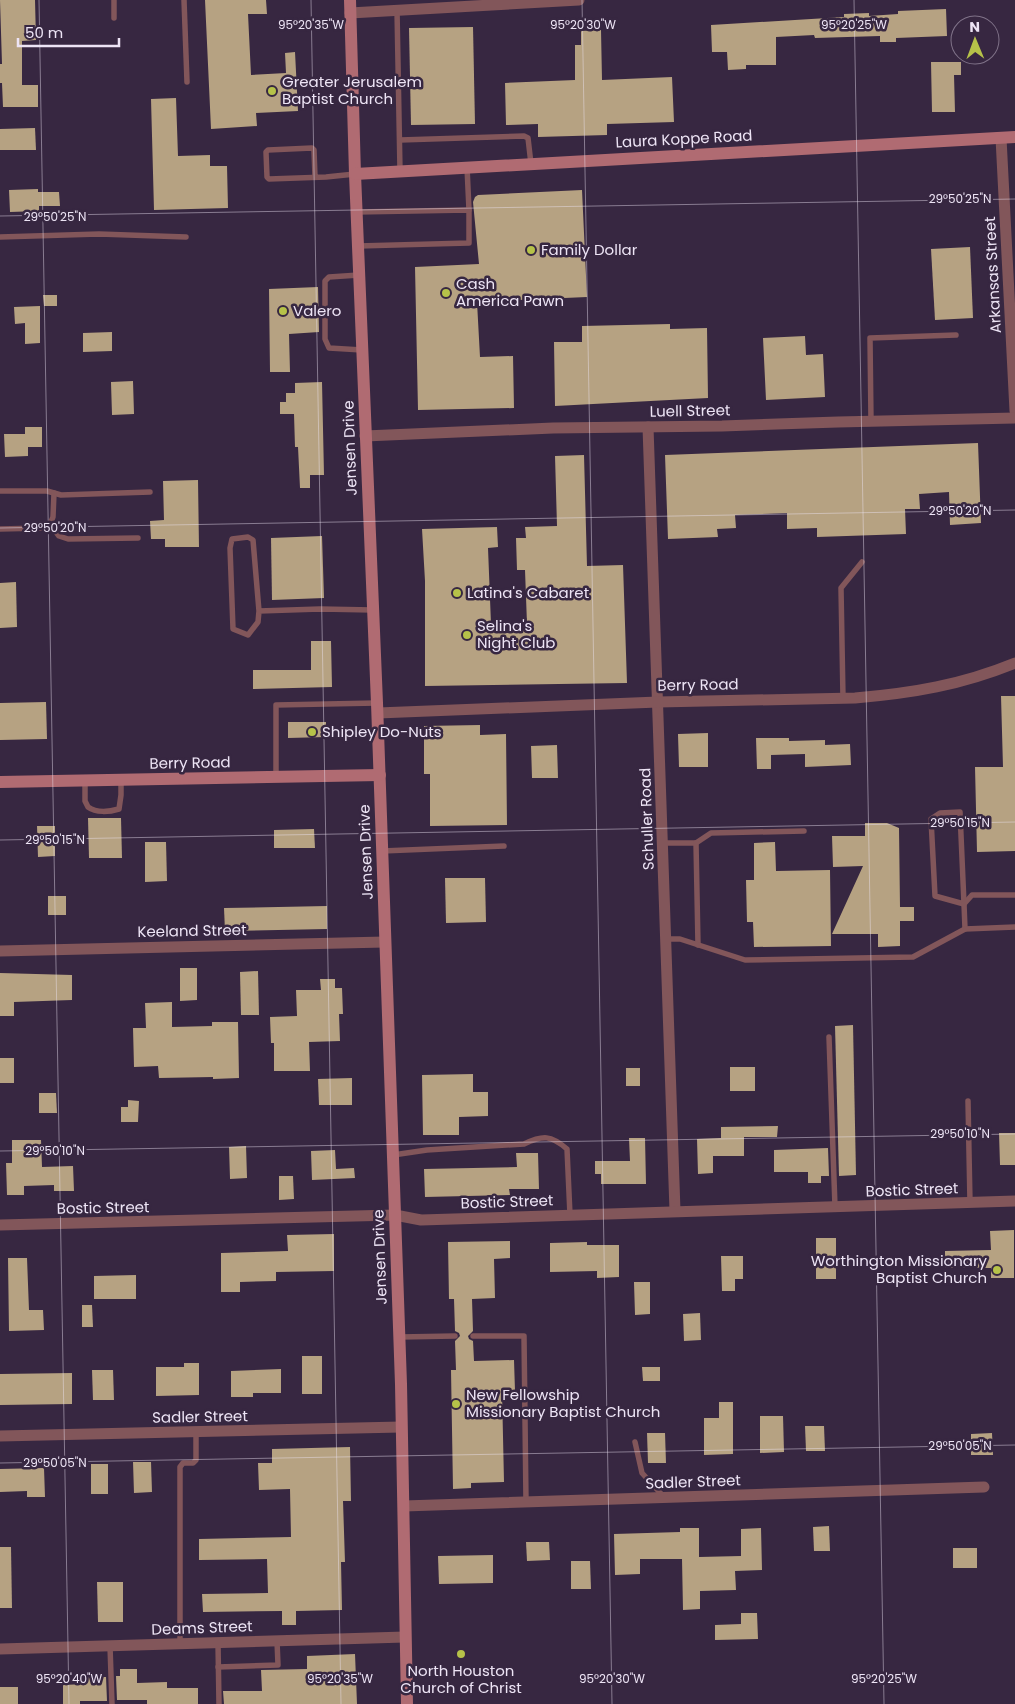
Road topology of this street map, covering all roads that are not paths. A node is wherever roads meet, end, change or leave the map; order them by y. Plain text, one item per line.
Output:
1 (114, 0) edge
2 (184, 0) edge
3 (579, 0) edge
4 (350, 6) edge
5 (397, 10) junction
6 (114, 18) dead end
7 (187, 82) dead end
8 (1015, 137) edge
9 (1000, 138) junction
10 (400, 140) junction
11 (531, 164) junction
12 (467, 167) junction
13 (400, 171) junction
14 (355, 174) junction
15 (315, 178) junction
16 (469, 210) junction
17 (356, 212) junction
18 (0, 237) edge
19 (186, 237) dead end
20 (358, 246) junction
21 (359, 275) junction
22 (1012, 279) edge
23 (956, 335) dead end
24 (362, 350) junction
25 (1015, 411) edge
26 (1015, 418) edge
27 (871, 421) junction
28 (648, 427) junction
29 (365, 436) junction
30 (0, 491) edge
31 (150, 492) dead end
32 (54, 493) junction
33 (50, 524) junction
34 (0, 528) edge
35 (138, 538) dead end
36 (862, 562) dead end
37 (373, 610) junction
38 (259, 611) junction
39 (1015, 663) edge
40 (844, 698) junction
41 (658, 702) junction
42 (378, 708) junction
43 (380, 775) junction
44 (276, 777) junction
45 (120, 780) junction
46 (85, 781) junction
47 (0, 782) edge
48 (804, 831) dead end
49 (662, 843) junction
50 (696, 843) junction
51 (504, 846) dead end
52 (382, 851) junction
53 (1015, 895) edge
54 (964, 904) junction
55 (1015, 927) edge
56 (965, 928) junction
57 (666, 939) junction
58 (386, 942) junction
59 (698, 945) junction
60 (0, 951) edge
61 (829, 1038) dead end
62 (968, 1101) dead end
63 (393, 1155) junction
64 (1015, 1201) edge
65 (970, 1203) junction
66 (835, 1207) junction
67 (675, 1211) junction
68 (570, 1214) junction
69 (395, 1215) junction
70 (0, 1225) edge
71 (455, 1336) dead end
72 (473, 1336) dead end
73 (399, 1337) junction
74 (401, 1427) junction
75 (196, 1432) junction
76 (0, 1436) edge
77 (635, 1442) dead end
78 (984, 1487) dead end
79 (666, 1498) junction
80 (526, 1502) junction
81 (404, 1506) junction
82 (405, 1637) junction
83 (277, 1641) junction
84 (218, 1643) junction
85 (180, 1644) junction
86 (110, 1646) junction
87 (0, 1649) edge
88 (218, 1667) junction
89 (112, 1704) edge
90 (219, 1704) edge
91 (408, 1704) edge

1 - 6 lane
2 - 7 lane
3 - 5 street
4 - 5 street
4 - 14 main road, Jensen Drive
5 - 10 lane
8 - 9 main road, Laura Koppe Road
9 - 11 main road, Laura Koppe Road
9 - 22 street, Arkansas Street
10 - 11 lane
10 - 13 lane
11 - 12 main road, Laura Koppe Road
12 - 13 main road, Laura Koppe Road
12 - 16 lane
13 - 14 main road, Laura Koppe Road
14 - 15 lane
14 - 17 main road, Jensen Drive
15 - 15 lane
16 - 17 lane
16 - 20 lane
17 - 20 main road, Jensen Drive
18 - 19 lane
20 - 21 main road, Jensen Drive
21 - 24 main road, Jensen Drive
21 - 24 lane
22 - 25 street, Arkansas Street
23 - 27 lane
24 - 29 main road, Jensen Drive
26 - 27 street, Luell Street
27 - 28 street, Luell Street
28 - 29 street, Luell Street
28 - 41 street, Schuller Road
29 - 37 main road, Jensen Drive
30 - 32 lane
31 - 32 lane
32 - 33 lane
33 - 34 lane
33 - 35 lane
36 - 40 lane
37 - 38 lane
37 - 42 main road, Jensen Drive
38 - 38 lane
39 - 40 street, Berry Road
40 - 41 street, Berry Road
41 - 42 street, Berry Road
41 - 49 street, Schuller Road
42 - 43 main road, Jensen Drive
42 - 44 lane
43 - 44 main road, Berry Road
43 - 52 main road, Jensen Drive
44 - 45 main road, Berry Road
45 - 46 main road, Berry Road
45 - 46 lane
46 - 47 main road, Berry Road
48 - 50 lane
49 - 50 lane
49 - 57 street, Schuller Road
50 - 59 lane
51 - 52 lane
52 - 58 main road, Jensen Drive
53 - 54 lane
54 - 54 lane
54 - 56 lane
55 - 56 lane
56 - 59 lane
57 - 59 lane
57 - 67 street, Schuller Road
58 - 60 street, Keeland Street
58 - 63 main road, Jensen Drive
61 - 66 lane
62 - 65 lane
63 - 68 lane
63 - 69 main road, Jensen Drive
64 - 65 street, Bostic Street
65 - 66 street, Bostic Street
66 - 67 street, Bostic Street
67 - 68 street, Bostic Street
68 - 69 street, Bostic Street
69 - 70 street, Bostic Street
69 - 73 main road, Jensen Drive
71 - 73 lane
72 - 80 lane
73 - 74 main road, Jensen Drive
74 - 75 street, Sadler Street
74 - 81 main road, Jensen Drive
75 - 76 street, Sadler Street
75 - 85 lane
77 - 79 lane
78 - 79 street, Sadler Street
79 - 80 street, Sadler Street
80 - 81 street, Sadler Street
81 - 82 main road, Jensen Drive
82 - 83 street, Deams Street
82 - 91 main road, Jensen Drive
83 - 84 street, Deams Street
83 - 88 lane
84 - 85 street, Deams Street
84 - 88 lane
85 - 86 street, Deams Street
86 - 87 street, Deams Street
86 - 89 lane
88 - 90 lane

